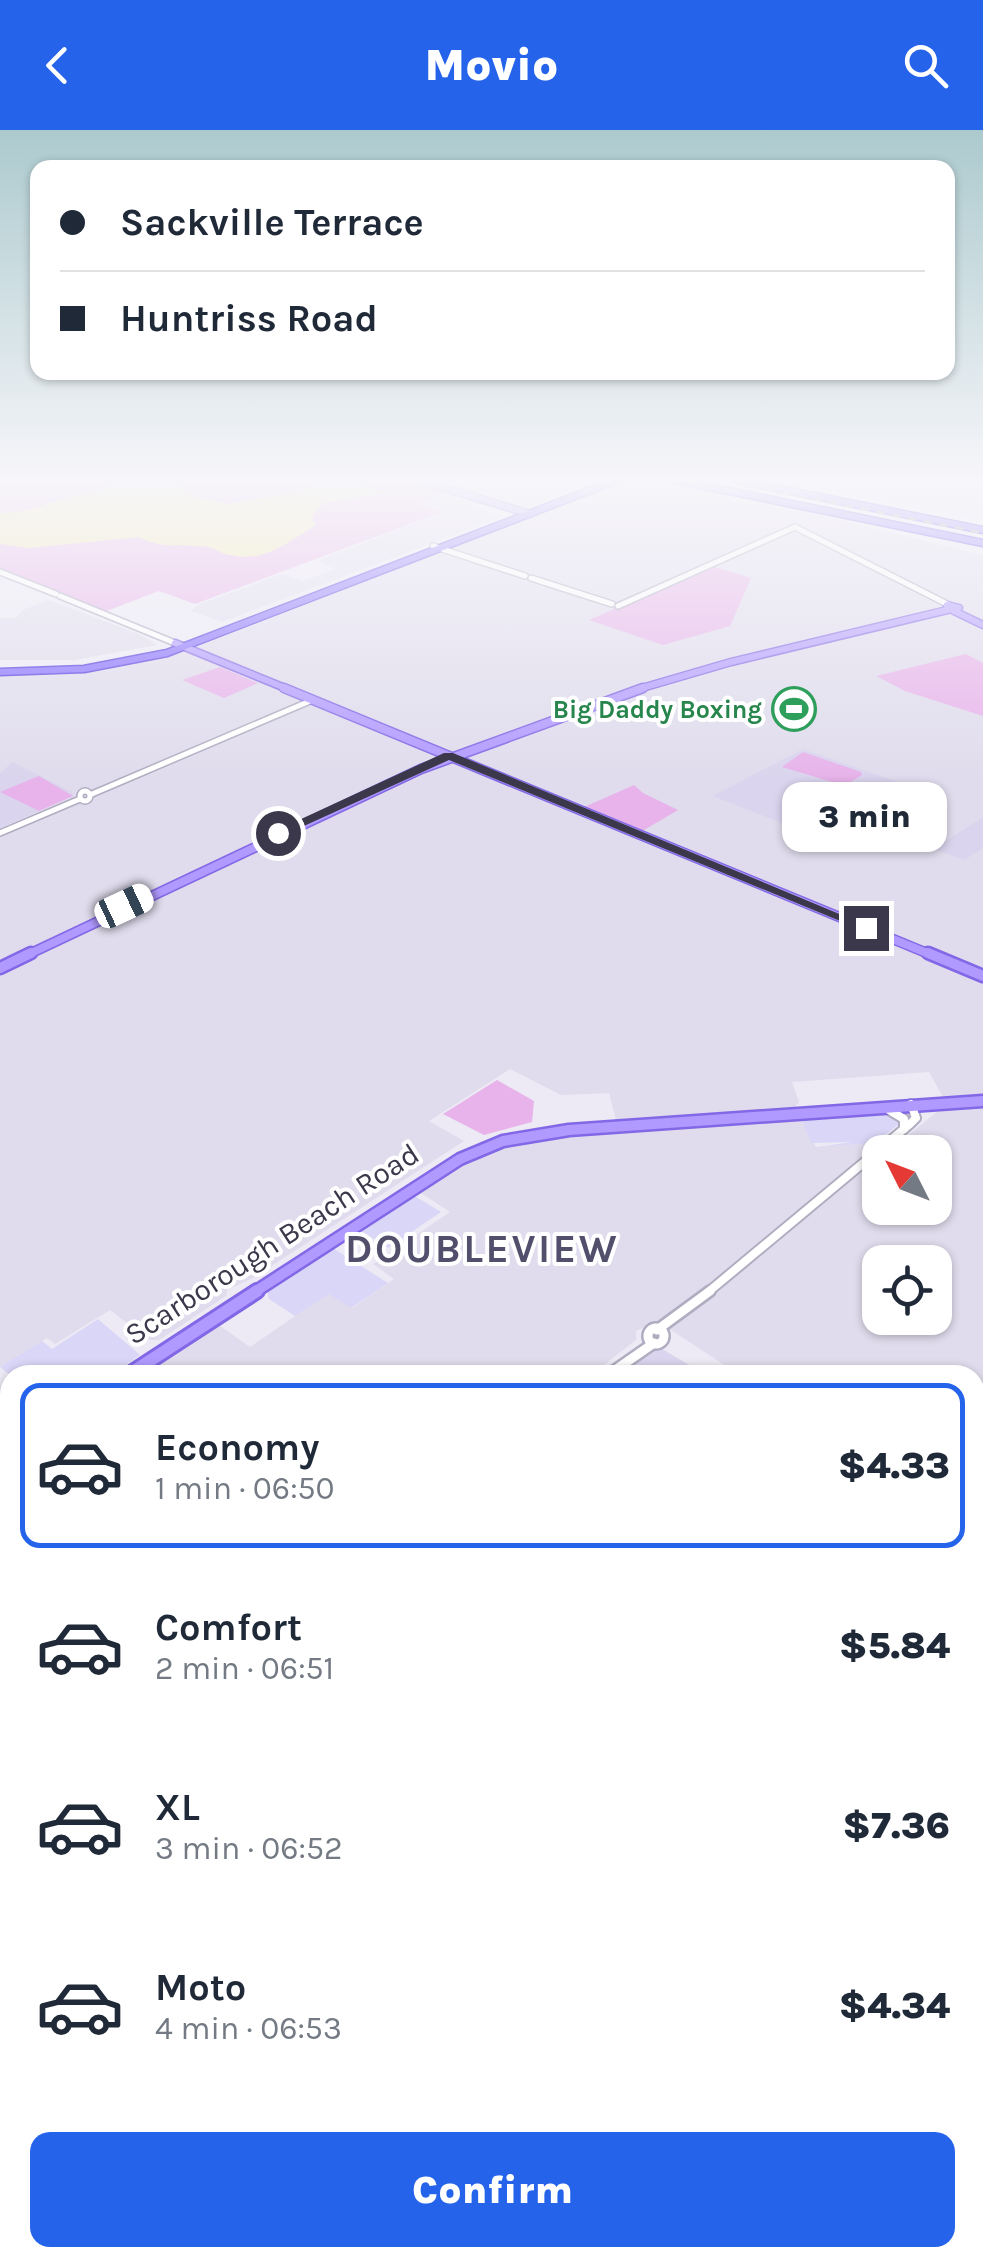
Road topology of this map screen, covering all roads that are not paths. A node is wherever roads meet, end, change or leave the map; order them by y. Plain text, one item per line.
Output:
1 (18, 580) edge
2 (351, 580) edge
3 (532, 580) edge
4 (674, 580) edge
5 (895, 580) edge
6 (950, 608) junction
7 (983, 623) edge
8 (177, 646) junction
9 (0, 669) edge
10 (310, 700) junction
11 (472, 751) junction
12 (448, 757) junction
13 (462, 761) junction
14 (0, 832) edge
15 (0, 966) edge
16 (983, 978) edge
17 (983, 1102) edge
18 (909, 1107) junction
19 (889, 1110) junction
20 (827, 1113) junction
21 (904, 1129) junction
22 (569, 1130) junction
23 (133, 1365) edge
24 (143, 1365) edge
25 (621, 1365) edge

1 - 8 street
2 - 8 highway
3 - 4 street
5 - 6 street
6 - 7 main road
6 - 11 main road
6 - 12 main road
8 - 9 highway
8 - 10 main road
10 - 12 main road
10 - 14 street
11 - 12 main road
11 - 13 main road
12 - 13 main road
12 - 15 main road
12 - 16 main road
13 - 16 main road
17 - 18 main road, Scarborough Beach Road
18 - 19 main road, Scarborough Beach Road
18 - 20 main road, Scarborough Beach Road
18 - 21 street
19 - 20 main road, Scarborough Beach Road
19 - 21 street
20 - 22 main road, Scarborough Beach Road
21 - 25 street
22 - 23 main road, Scarborough Beach Road
22 - 24 main road, Scarborough Beach Road

